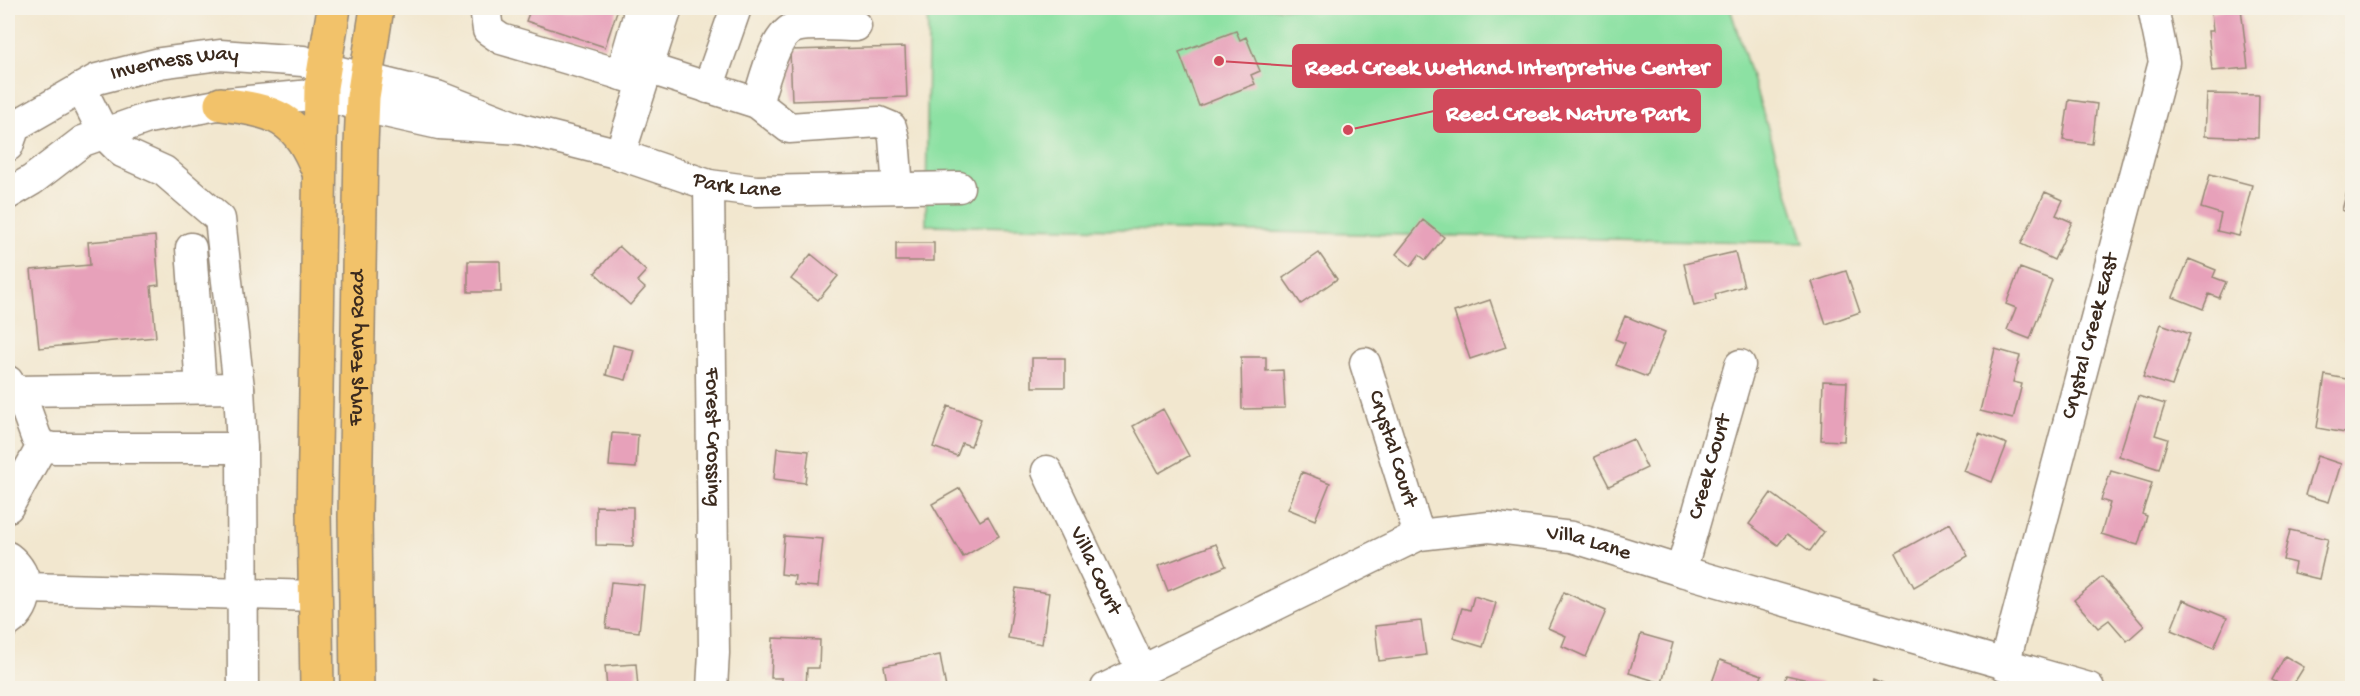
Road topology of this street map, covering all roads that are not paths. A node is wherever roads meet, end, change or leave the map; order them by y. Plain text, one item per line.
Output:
1 (334, 8) edge
2 (377, 8) edge
3 (488, 8) edge
4 (637, 8) edge
5 (667, 8) edge
6 (736, 8) edge
7 (2153, 8) edge
8 (856, 26) dead end
9 (637, 75) junction
10 (323, 81) junction
11 (81, 87) junction
12 (708, 88) junction
13 (364, 93) junction
14 (221, 104) junction
15 (758, 104) junction
16 (148, 118) junction
17 (104, 134) junction
18 (8, 146) edge
19 (620, 154) junction
20 (164, 171) junction
21 (320, 173) junction
22 (709, 185) junction
23 (959, 187) dead end
24 (897, 188) junction
25 (8, 194) edge
26 (191, 248) dead end
27 (1365, 363) dead end
28 (1740, 365) dead end
29 (11, 386) edge
30 (201, 388) junction
31 (239, 388) junction
32 (42, 446) junction
33 (242, 448) junction
34 (1047, 471) dead end
35 (8, 507) edge
36 (1419, 535) junction
37 (8, 557) edge
38 (1681, 571) junction
39 (27, 588) junction
40 (242, 593) junction
41 (315, 596) junction
42 (8, 622) edge
43 (2004, 665) junction
44 (1142, 671) junction
45 (243, 688) edge
46 (316, 688) edge
47 (357, 688) edge
48 (712, 688) edge
49 (1106, 688) edge
50 (2089, 688) edge

1 - 10 main road, Furys Ferry Road
2 - 13 main road, Furys Ferry Road
3 - 9 street
4 - 9 street
5 - 9 street
6 - 12 street
7 - 43 street, Crystal Creek East
8 - 15 street
9 - 12 street
9 - 19 street
10 - 11 street, Inverness Way
10 - 13 street, Inverness Way
10 - 14 street, Inverness Way
10 - 21 main road, Furys Ferry Road
11 - 17 street
11 - 18 street, Inverness Way
12 - 15 street
13 - 19 street, Park Lane
13 - 47 main road, Furys Ferry Road
14 - 16 street, Inverness Way
14 - 21 main road
15 - 24 street
16 - 17 street, Inverness Way
16 - 20 street
17 - 20 street
17 - 25 street, Inverness Way
19 - 22 street, Park Lane
20 - 31 street
21 - 41 main road, Furys Ferry Road
22 - 24 street, Park Lane
22 - 48 street, Forest Crossing
23 - 24 street, Park Lane
26 - 30 street
27 - 36 street, Crystal Court
28 - 38 street, Creek Court
29 - 30 street
29 - 32 street
30 - 31 street
31 - 33 street
32 - 33 street
32 - 35 street
33 - 40 street
34 - 44 street, Villa Court
36 - 38 street, Villa Lane
36 - 44 street, Villa Lane
37 - 39 street
38 - 43 street, Villa Lane
39 - 40 street
39 - 42 street
40 - 41 street
40 - 45 street
41 - 46 main road, Furys Ferry Road
43 - 50 street, Villa Lane
44 - 49 street, Villa Lane

